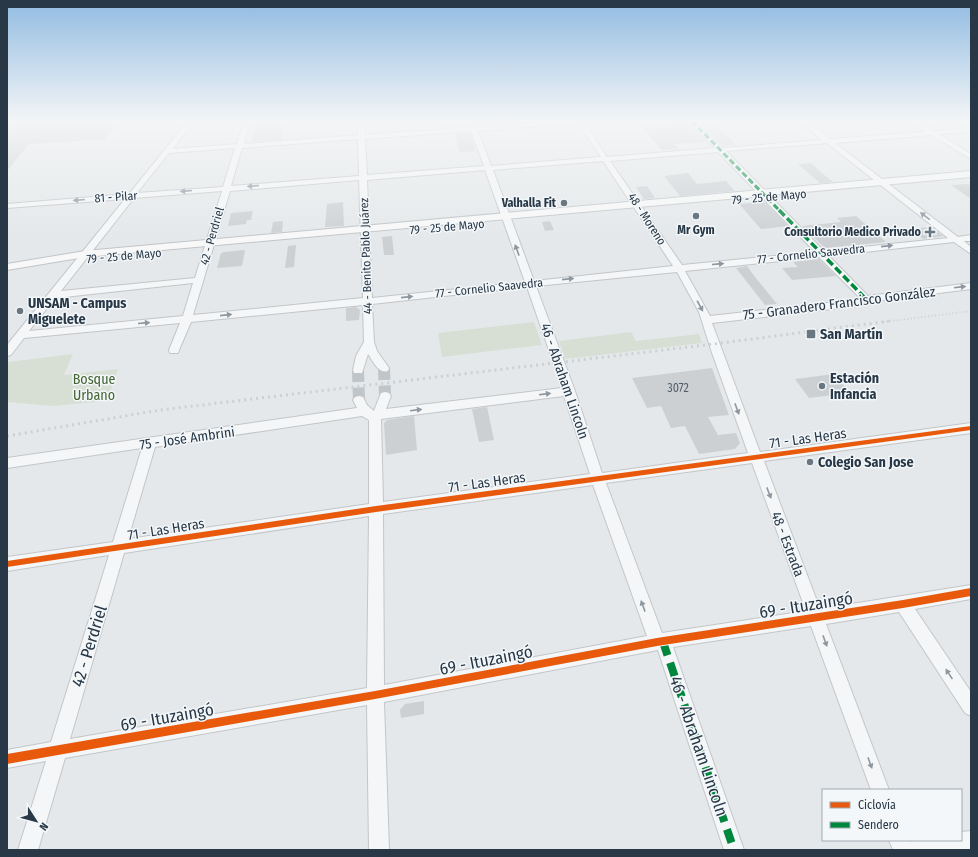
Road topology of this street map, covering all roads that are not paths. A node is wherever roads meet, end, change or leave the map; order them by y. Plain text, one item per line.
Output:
1 (160, 161) edge
2 (233, 161) edge
3 (363, 161) edge
4 (486, 161) edge
5 (566, 161) edge
6 (607, 161) edge
7 (732, 161) edge
8 (854, 161) edge
9 (488, 167) junction
10 (971, 174) edge
11 (363, 177) junction
12 (971, 179) edge
13 (884, 184) junction
14 (225, 188) junction
15 (765, 195) junction
16 (132, 196) junction
17 (7, 206) edge
18 (639, 207) junction
19 (506, 219) junction
20 (365, 232) junction
21 (971, 238) edge
22 (956, 240) junction
23 (209, 246) junction
24 (971, 251) edge
25 (821, 253) junction
26 (82, 257) junction
27 (7, 267) edge
28 (679, 267) junction
29 (7, 272) edge
30 (199, 280) junction
31 (530, 284) junction
32 (971, 286) edge
33 (52, 295) junction
34 (866, 299) junction
35 (368, 301) junction
36 (187, 319) junction
37 (707, 320) junction
38 (21, 335) junction
39 (369, 342) junction
40 (174, 350) dead end
41 (7, 352) edge
42 (384, 368) tunnel mouth
43 (358, 370) tunnel mouth
44 (569, 391) junction
45 (385, 396) tunnel mouth
46 (359, 400) tunnel mouth
47 (373, 416) junction
48 (971, 428) edge
49 (150, 443) junction
50 (755, 457) junction
51 (7, 463) edge
52 (598, 479) junction
53 (376, 510) junction
54 (118, 548) junction
55 (7, 564) edge
56 (971, 592) edge
57 (903, 604) junction
58 (816, 617) junction
59 (660, 642) junction
60 (375, 695) junction
61 (971, 706) edge
62 (57, 750) junction
63 (7, 759) edge
64 (880, 789) edge
65 (971, 841) edge
66 (28, 850) edge
67 (379, 850) edge
68 (734, 850) edge
69 (915, 850) edge

1 - 16 street
2 - 14 street, 42 - Perdriel
3 - 11 street, 44 - Benito Pablo Juárez
4 - 9 street, 46 - Abraham Lincoln
5 - 9 street, 81 - Pilar
6 - 18 street, 48 - Moreno
7 - 15 street
8 - 13 street
9 - 11 street, 81 - Pilar
9 - 19 street, 46 - Abraham Lincoln
10 - 13 main road
11 -> 14 street, 81 - Pilar
11 - 20 street, 44 - Benito Pablo Juárez
12 - 13 main road
13 - 15 main road, 79 - 25 de Mayo
22 -> 13 street
14 -> 16 street, 81 - Pilar
14 - 23 street, 42 - Perdriel
15 - 18 main road, 79 - 25 de Mayo
15 - 25 street
16 -> 17 street, 81 - Pilar
16 - 26 street
18 - 19 main road, 79 - 25 de Mayo
18 - 28 street, 48 - Moreno
19 - 20 main road, 79 - 25 de Mayo
31 -> 19 street, 46 - Abraham Lincoln
20 - 23 main road, 79 - 25 de Mayo
20 - 35 street, 44 - Benito Pablo Juárez
21 - 22 street, 77 - Cornelio Saavedra
22 - 24 street
25 -> 22 street, 77 - Cornelio Saavedra
23 - 26 main road, 79 - 25 de Mayo
23 - 30 street, 42 - Perdriel
28 -> 25 street, 77 - Cornelio Saavedra
25 - 34 street
26 - 27 main road, 79 - 25 de Mayo
26 - 29 main road, 79 - 25 de Mayo
26 - 33 street
31 -> 28 street, 77 - Cornelio Saavedra
28 -> 37 street, 48 - Moreno
30 - 33 street
30 - 36 street, 42 - Perdriel
35 -> 31 street, 77 - Cornelio Saavedra
31 - 44 street, 46 - Abraham Lincoln
34 -> 32 street, 75 - Granadero Francisco González
33 - 38 street
34 - 37 street, 75 - Granadero Francisco González
36 -> 35 street, 77 - Cornelio Saavedra
35 - 39 street, 44 - Benito Pablo Juárez
38 -> 36 street, 77 - Cornelio Saavedra
36 - 40 street, 42 - Perdriel
37 -> 50 street, 48 - Estrada
38 - 41 street
39 - 42 street, 44 - Benito Pablo Juárez
39 - 43 street, 44 - Benito Pablo Juárez
47 -> 44 street, 75 - José Ambrini
44 - 52 street, 46 - Abraham Lincoln
45 - 47 street
46 - 47 street
47 - 49 street, 75 - José Ambrini
47 - 53 street
48 - 50 street, 71 - Las Heras
49 - 51 street, 75 - José Ambrini
49 - 54 street, 42 - Perdriel
50 - 52 street, 71 - Las Heras
50 -> 58 street, 48 - Estrada
52 - 53 street, 71 - Las Heras
59 -> 52 street, 46 - Abraham Lincoln
53 - 54 street, 71 - Las Heras
53 - 60 street
54 - 55 street, 71 - Las Heras
54 - 62 street, 42 - Perdriel
56 - 57 street, 69 - Ituzaingó
57 - 58 street, 69 - Ituzaingó
61 -> 57 street
58 - 59 street, 69 - Ituzaingó
58 -> 64 street, 48 - Estrada
59 - 60 street, 69 - Ituzaingó
59 - 68 street, 46 - Abraham Lincoln
60 - 62 street, 69 - Ituzaingó
60 - 67 street
62 - 63 street, 69 - Ituzaingó
62 - 66 street, 42 - Perdriel
65 - 69 street

